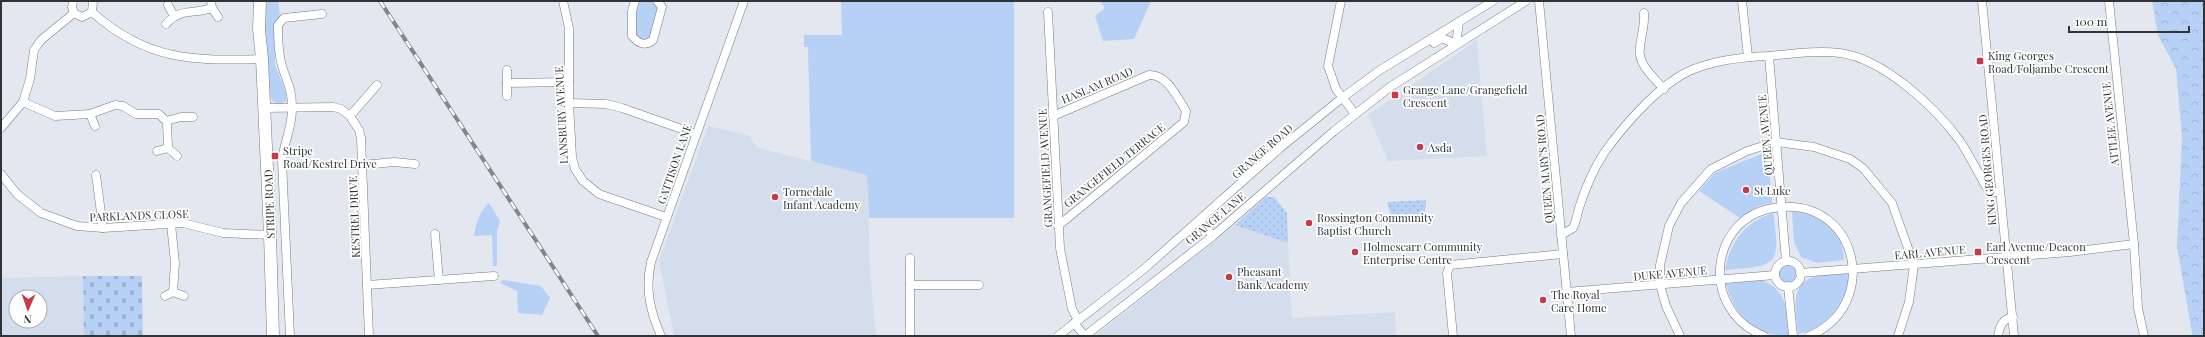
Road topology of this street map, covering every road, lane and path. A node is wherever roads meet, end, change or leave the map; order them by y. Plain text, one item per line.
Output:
1 (73, 1) edge
2 (93, 1) edge
3 (260, 1) edge
4 (563, 1) edge
5 (635, 1) edge
6 (657, 1) edge
7 (744, 1) edge
8 (1341, 1) edge
9 (1493, 1) edge
10 (1526, 1) edge
11 (1539, 1) edge
12 (1742, 1) edge
13 (1982, 1) edge
14 (2109, 1) edge
15 (211, 4) edge
16 (168, 5) dead end
17 (92, 12) junction
18 (1048, 12) dead end
19 (74, 13) junction
20 (1644, 13) dead end
21 (322, 14) dead end
22 (174, 16) junction
23 (218, 17) dead end
24 (1459, 22) junction
25 (166, 24) dead end
26 (1456, 44) junction
27 (1409, 52) junction
28 (1769, 56) junction
29 (1748, 57) junction
30 (262, 59) junction
31 (507, 70) dead end
32 (569, 82) junction
33 (507, 83) junction
34 (378, 84) dead end
35 (1664, 89) junction
36 (507, 96) dead end
37 (1342, 98) junction
38 (23, 102) junction
39 (569, 103) junction
40 (292, 107) junction
41 (264, 108) junction
42 (90, 114) junction
43 (1355, 114) junction
44 (350, 116) junction
45 (1053, 116) junction
46 (193, 117) dead end
47 (166, 121) junction
48 (1184, 122) joint
49 (95, 126) dead end
50 (1, 128) edge
51 (696, 134) junction
52 (1776, 142) junction
53 (168, 148) junction
54 (157, 152) dead end
55 (177, 156) dead end
56 (415, 164) dead end
57 (363, 165) junction
58 (1, 174) edge
59 (96, 175) dead end
60 (2000, 192) junction
61 (1782, 207) junction
62 (666, 217) junction
63 (1200, 220) junction
64 (171, 224) junction
65 (1058, 226) junction
66 (103, 228) junction
67 (270, 234) junction
68 (435, 234) dead end
69 (1561, 235) junction
70 (1214, 236) junction
71 (2134, 244) junction
72 (1563, 254) junction
73 (2006, 257) junction
74 (910, 258) dead end
75 (1786, 261) junction
76 (1914, 265) junction
77 (1854, 270) junction
78 (1800, 273) junction
79 (1775, 275) junction
80 (494, 276) dead end
81 (1720, 279) junction
82 (439, 280) junction
83 (367, 285) junction
84 (910, 285) junction
85 (978, 285) dead end
86 (1660, 285) junction
87 (1788, 286) junction
88 (1566, 292) junction
89 (184, 296) dead end
90 (2013, 317) junction
91 (1076, 322) junction
92 (273, 336) edge
93 (290, 336) edge
94 (369, 336) edge
95 (661, 336) edge
96 (910, 336) edge
97 (1058, 336) edge
98 (1085, 336) edge
99 (1453, 336) edge
100 (1571, 336) edge
101 (1680, 336) edge
102 (1764, 336) edge
103 (1793, 336) edge
104 (1809, 336) edge
105 (1898, 336) edge
106 (1998, 336) edge
107 (2014, 336) edge
108 (2144, 336) edge

1 - 19 street
2 - 17 street
3 - 30 main road, STRIPE ROAD
4 - 32 street, LANSBURY AVENUE
5 - 6 street
7 - 51 street, GATTISON LANE
8 - 37 street
9 - 24 street, GRANGE ROAD
10 - 26 street, GRANGE LANE
11 - 69 street, QUEEN MARY'S ROAD
12 - 29 street
13 - 60 street, KING GEORGES ROAD
14 - 71 street, ATTLEE AVENUE
15 - 22 street
15 - 23 street
16 - 22 street
17 - 19 street
17 - 30 street
18 - 45 street, GRANGEFIELD AVENUE
19 - 38 street
20 - 35 street
21 - 40 street
22 - 25 street
24 - 26 street
24 - 27 street, GRANGE ROAD
26 - 27 street
26 - 43 street, GRANGE LANE
27 - 37 street, GRANGE ROAD
28 - 29 street
28 - 52 street, QUEEN AVENUE
28 - 60 street
29 - 35 street
30 - 41 main road, STRIPE ROAD
31 - 33 street
32 - 33 street
32 - 39 street, LANSBURY AVENUE
33 - 36 street
34 - 44 street
35 - 69 street
37 - 43 street
37 - 63 street, GRANGE ROAD
38 - 42 street
38 - 50 street
39 - 51 street
39 - 62 street, LANSBURY AVENUE
40 - 41 street
40 - 44 street
40 - 93 street
41 - 67 main road, STRIPE ROAD
42 - 47 street
42 - 49 street
43 - 70 street, GRANGE LANE
44 - 57 street, KESTREL DRIVE
45 - 48 street, HASLAM ROAD
45 - 65 street, GRANGEFIELD AVENUE
46 - 47 street
47 - 53 street
48 - 65 street, GRANGEFIELD TERRACE
51 - 62 street, GATTISON LANE
52 - 61 street, QUEEN AVENUE
52 - 76 street
52 - 86 street
53 - 54 street
53 - 55 street
56 - 57 street
57 - 83 street, KESTREL DRIVE
58 - 66 street, PARKLANDS CLOSE
59 - 66 street
60 - 73 street, KING GEORGES ROAD
61 - 75 street, QUEEN AVENUE
61 - 77 street
61 - 81 street
62 - 95 street, GATTISON LANE
63 - 70 street
63 - 91 street, GRANGE ROAD
64 - 66 street, PARKLANDS CLOSE
64 - 67 street, PARKLANDS CLOSE
64 - 89 street
65 - 91 street, GRANGEFIELD AVENUE
67 - 92 main road, STRIPE ROAD
68 - 82 street
69 - 72 street, QUEEN MARY'S ROAD
70 - 98 street, GRANGE LANE
71 - 73 street, EARL AVENUE
71 - 108 street, ATTLEE AVENUE
72 - 88 street, QUEEN MARY'S ROAD
72 - 99 street
73 - 76 street, EARL AVENUE
73 - 90 street, KING GEORGES ROAD
74 - 84 street
75 - 78 street
75 - 79 street
76 - 77 street, EARL AVENUE
76 - 105 street
77 - 78 street, EARL AVENUE
77 - 104 street
78 - 87 street
79 - 81 street, DUKE AVENUE
79 - 87 street
80 - 82 street
81 - 86 street, DUKE AVENUE
81 - 102 street
82 - 83 street
83 - 94 street, KESTREL DRIVE
84 - 85 street
84 - 96 street
86 - 88 street, DUKE AVENUE
86 - 101 street
87 - 103 street
88 - 100 street, QUEEN MARY'S ROAD
90 - 106 street
90 - 107 street, KING GEORGES ROAD
91 - 97 street, GRANGE ROAD
91 - 98 street, GRANGEFIELD AVENUE

